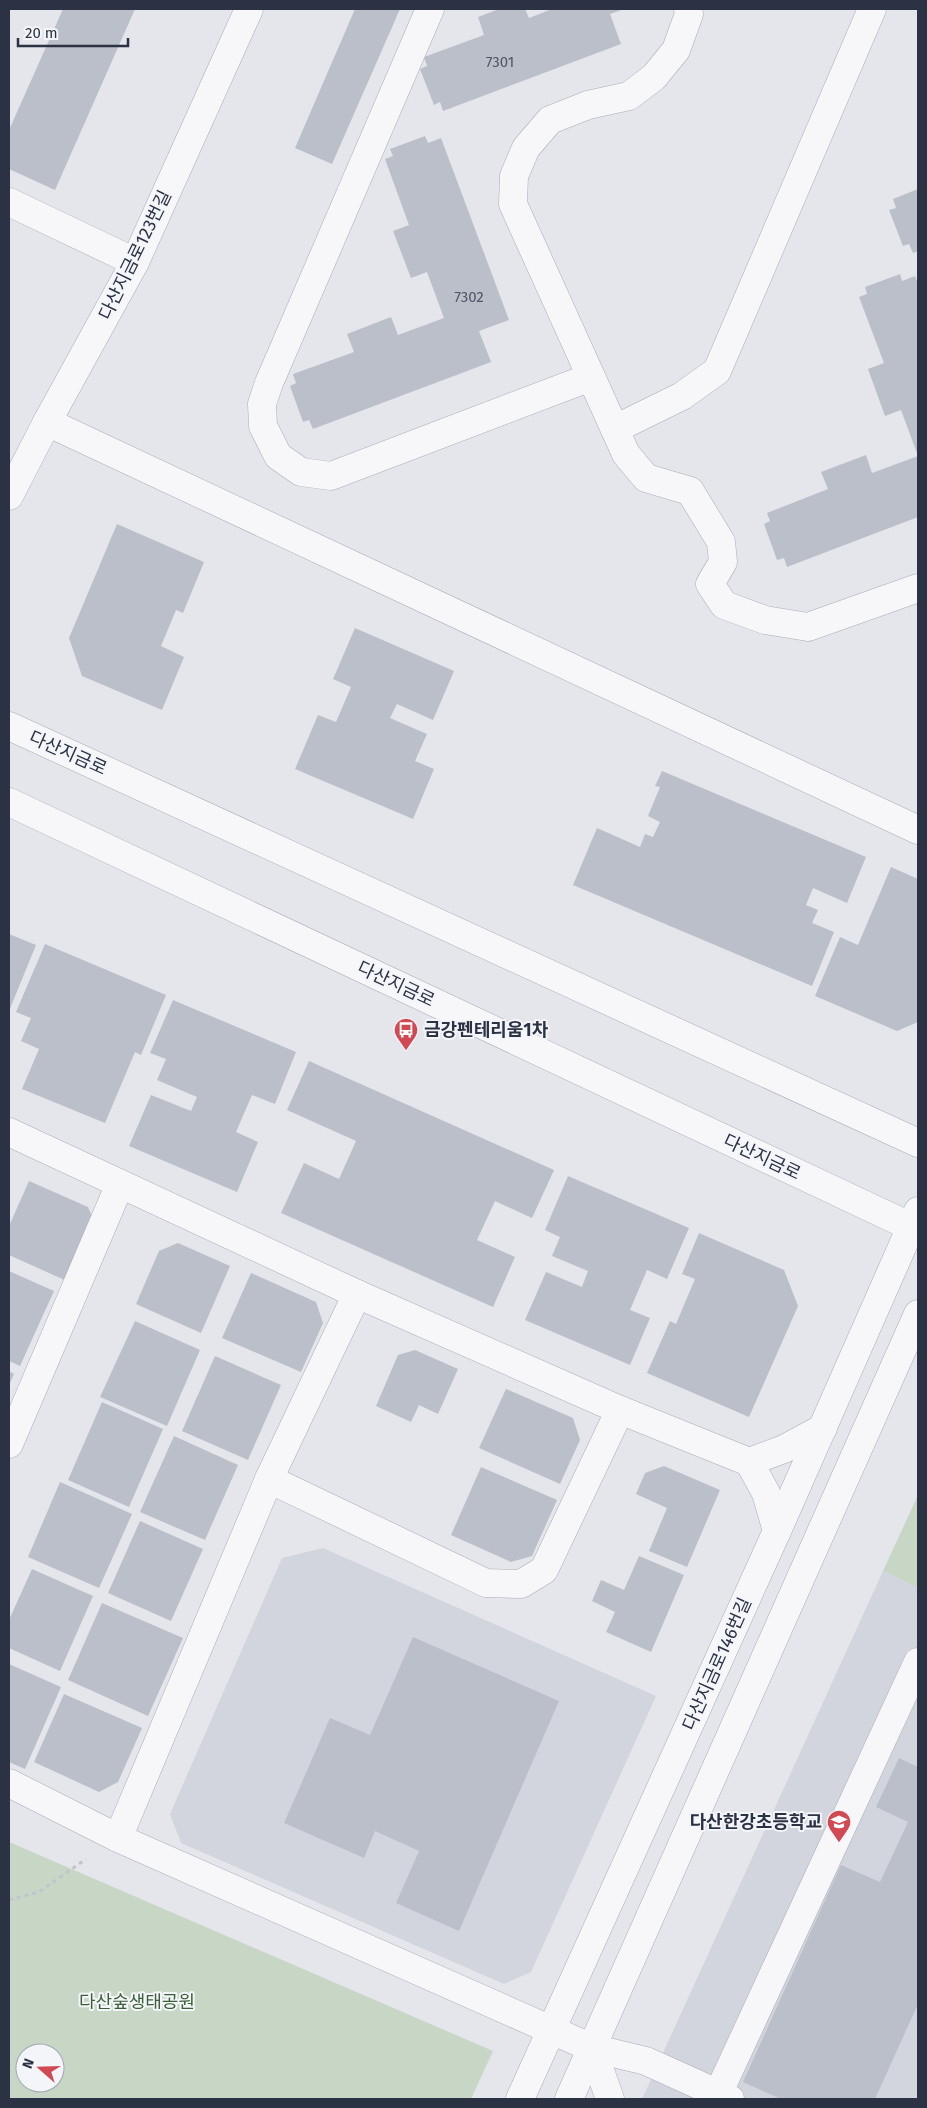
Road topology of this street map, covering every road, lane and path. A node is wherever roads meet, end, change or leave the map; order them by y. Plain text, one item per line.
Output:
1 (249, 9) edge
2 (430, 9) edge
3 (688, 9) edge
4 (872, 9) edge
5 (9, 202) edge
6 (136, 262) junction
7 (591, 377) junction
8 (47, 422) junction
9 (615, 429) junction
10 (9, 496) edge
11 (918, 588) edge
12 (9, 726) edge
13 (9, 802) edge
14 (918, 830) edge
15 (9, 1132) edge
16 (918, 1143) edge
17 (120, 1184) junction
18 (916, 1222) edge
19 (357, 1294) junction
20 (918, 1314) edge
21 (620, 1410) junction
22 (823, 1428) junction
23 (9, 1444) edge
24 (749, 1462) junction
25 (269, 1479) junction
26 (777, 1531) junction
27 (918, 1662) edge
28 (9, 1783) edge
29 (118, 1838) junction
30 (9, 1900) edge
31 (552, 2030) junction
32 (592, 2048) junction
33 (724, 2097) edge
34 (520, 2099) edge
35 (569, 2099) edge
36 (610, 2099) edge

1 - 6 street, 다산지금로123번길
2 - 7 street
3 - 7 street
4 - 9 street
5 - 6 street
6 - 8 street, 다산지금로123번길
7 - 9 street
8 - 10 street, 다산지금로123번길
8 - 14 street
9 - 11 street
12 - 16 street, 다산지금로
13 - 18 street, 다산지금로
15 - 17 street
17 - 19 street
17 - 23 street
18 - 22 street, 다산지금로146번길
19 - 21 street
19 - 25 street
20 - 32 street
21 - 24 street
21 - 25 street
22 - 24 street
22 - 26 street, 다산지금로146번길
24 - 26 street
25 - 29 street
26 - 31 street, 다산지금로146번길
27 - 33 street
28 - 29 street
29 - 30 path
29 - 31 street
31 - 32 street
31 - 34 street, 다산지금로146번길
32 - 33 street
32 - 35 street
32 - 36 street

